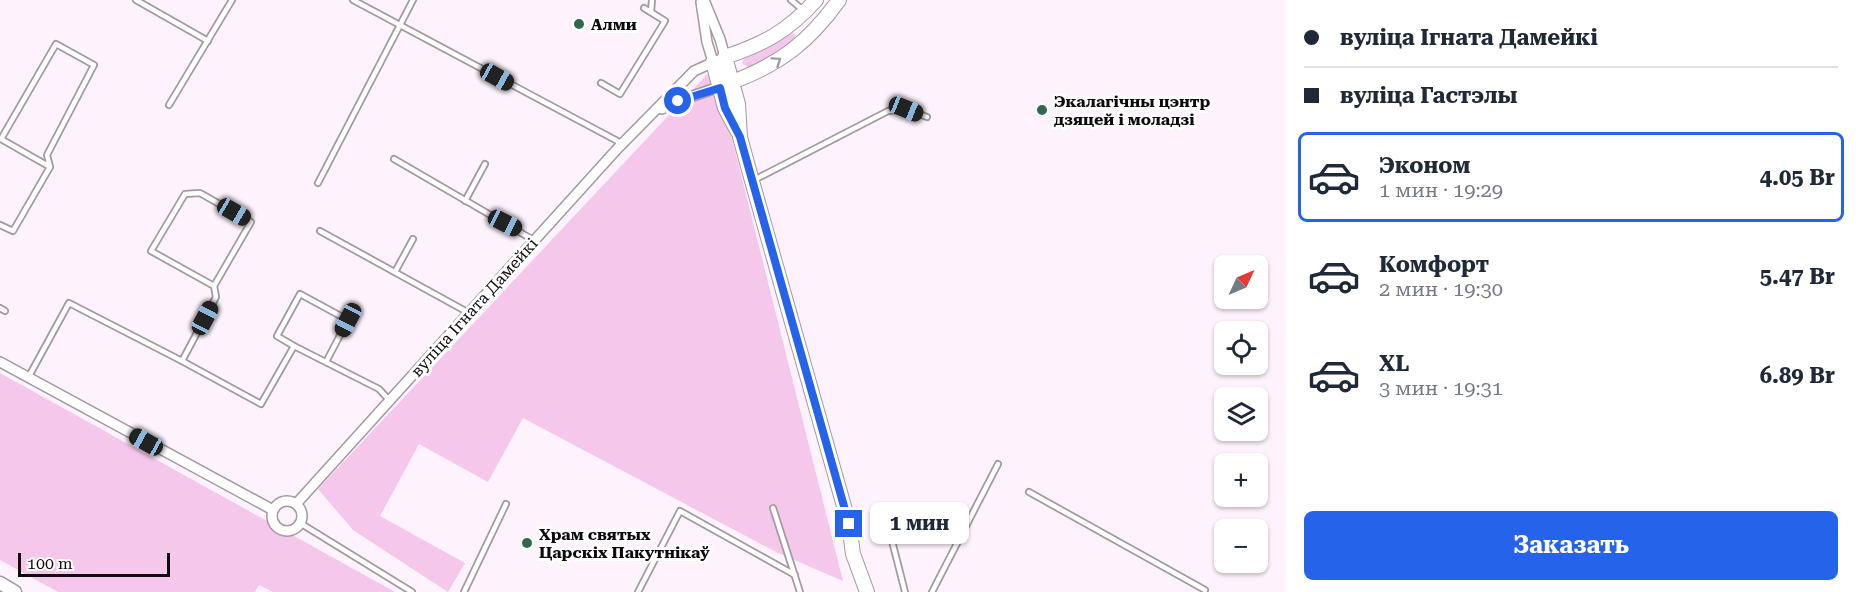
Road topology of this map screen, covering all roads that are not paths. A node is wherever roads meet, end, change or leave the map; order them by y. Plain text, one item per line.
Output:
1 (136, 0) edge
2 (232, 0) edge
3 (353, 0) edge
4 (413, 0) edge
5 (652, 0) edge
6 (702, 0) edge
7 (791, 0) edge
8 (816, 0) edge
9 (839, 0) edge
10 (644, 8) dead end
11 (806, 11) junction
12 (651, 12) junction
13 (401, 24) junction
14 (208, 41) junction
15 (719, 59) junction
16 (601, 83) dead end
17 (726, 85) junction
18 (169, 105) dead end
19 (655, 113) junction
20 (927, 117) dead end
21 (623, 144) junction
22 (394, 159) dead end
23 (485, 164) dead end
24 (50, 167) junction
25 (752, 181) junction
26 (318, 183) dead end
27 (465, 201) junction
28 (0, 225) edge
29 (320, 231) dead end
30 (413, 239) dead end
31 (535, 240) junction
32 (395, 272) junction
33 (214, 286) junction
34 (468, 313) junction
35 (294, 346) junction
36 (182, 361) junction
37 (0, 362) edge
38 (326, 362) junction
39 (28, 378) junction
40 (389, 400) junction
41 (998, 464) dead end
42 (1029, 492) dead end
43 (296, 504) junction
44 (506, 504) dead end
45 (773, 508) dead end
46 (273, 510) junction
47 (300, 523) junction
48 (849, 524) dead end
49 (892, 541) dead end
50 (795, 575) junction
51 (0, 583) edge
52 (1205, 590) dead end
53 (15, 592) edge
54 (412, 592) edge
55 (464, 592) edge
56 (638, 592) edge
57 (800, 592) edge
58 (905, 592) edge
59 (932, 592) edge

1 - 14 lane
2 - 14 lane
3 - 13 lane
4 - 13 lane
5 - 12 lane
6 - 15 street
7 - 11 lane
8 - 11 main road
17 -> 9 main road
10 - 12 lane
11 - 15 main road
12 - 16 lane
13 - 21 lane
13 - 26 lane
14 - 18 lane
15 - 17 main road
15 - 19 street, вуліца Ігната Дамейкі
17 - 19 street, вуліца Ігната Дамейкі
17 - 25 main road
19 - 21 street, вуліца Ігната Дамейкі
20 - 25 lane
21 - 31 street, вуліца Ігната Дамейкі
22 - 27 lane
23 - 27 lane
24 - 24 lane
24 - 28 lane
25 - 48 main road
27 - 31 lane
29 - 32 lane
30 - 32 lane
31 - 34 street, вуліца Ігната Дамейкі
32 - 34 lane
33 - 33 lane
33 - 36 lane
34 - 40 street, вуліца Ігната Дамейкі
35 - 36 lane
35 - 38 lane
35 - 38 lane
36 - 39 lane
37 - 39 street
38 - 40 lane
39 - 46 street
40 - 43 street, вуліца Ігната Дамейкі
41 - 59 lane
42 - 52 lane
43 - 46 street
43 - 47 street
44 - 55 lane
45 - 50 lane
46 - 47 street
47 - 54 lane
49 - 58 lane
50 - 56 lane
50 - 57 lane
51 - 53 street

